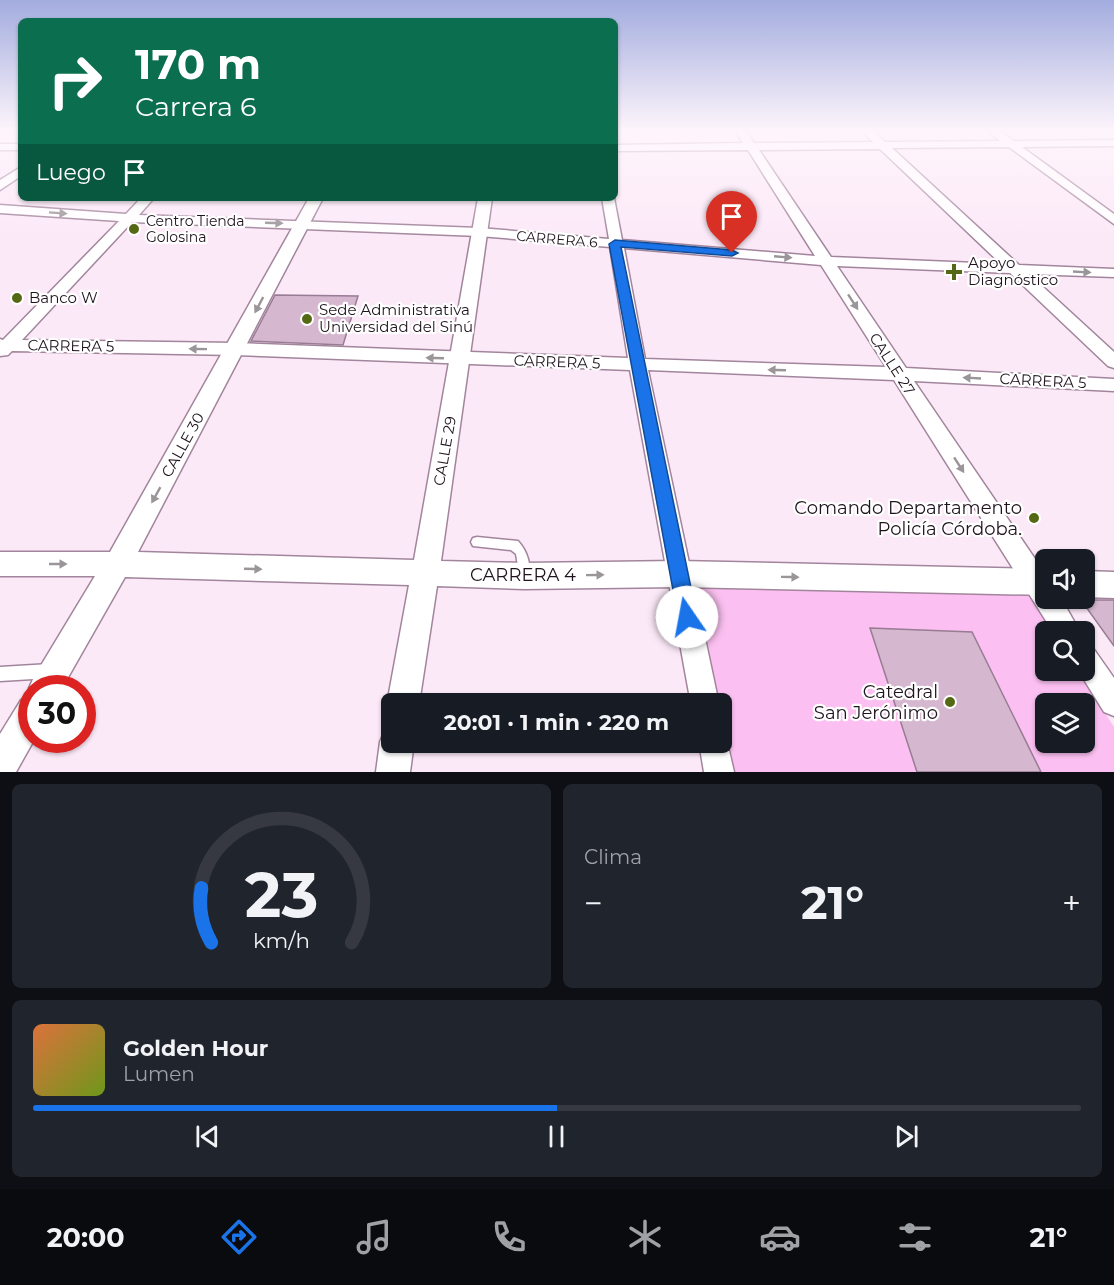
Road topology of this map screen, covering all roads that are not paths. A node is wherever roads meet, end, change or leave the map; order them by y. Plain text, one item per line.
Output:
1 (762, 166) edge
2 (904, 166) edge
3 (1040, 166) edge
4 (18, 172) edge
5 (0, 186) edge
6 (145, 201) edge
7 (314, 201) edge
8 (484, 201) edge
9 (608, 201) edge
10 (0, 209) edge
11 (129, 218) junction
12 (1114, 220) edge
13 (302, 224) junction
14 (479, 232) junction
15 (615, 244) junction
16 (826, 261) junction
17 (1013, 268) junction
18 (1114, 273) edge
19 (3, 348) edge
20 (236, 349) junction
21 (461, 359) junction
22 (1114, 362) edge
23 (638, 365) junction
24 (899, 374) junction
25 (1114, 385) edge
26 (477, 542) dead end
27 (0, 564) edge
28 (118, 564) junction
29 (423, 574) junction
30 (678, 574) junction
31 (524, 576) junction
32 (1035, 578) edge
33 (1095, 584) edge
34 (1114, 585) edge
35 (1035, 590) edge
36 (0, 674) edge
37 (1095, 674) edge
38 (53, 675) edge
39 (18, 676) edge
40 (405, 693) edge
41 (703, 693) edge
42 (1114, 702) edge
43 (18, 735) edge
44 (396, 753) edge
45 (715, 753) edge
46 (0, 766) edge
47 (393, 772) edge
48 (719, 772) edge

1 - 16 street, CALLE 27
2 - 17 street
3 - 12 street
4 - 5 street
6 - 11 street
7 - 13 street, CALLE 30
8 - 14 street, CALLE 29
9 - 15 street
10 -> 11 street, CARRERA 6
11 -> 13 street, CARRERA 6
11 - 19 street
13 - 14 street, CARRERA 6
13 -> 20 street, CALLE 30
14 - 15 street, CARRERA 6
14 - 21 street, CALLE 29
15 -> 16 street, CARRERA 6
15 - 23 street
16 - 17 street, CARRERA 6
16 -> 24 street, CALLE 27
17 -> 18 street, CARRERA 6
17 - 22 street
20 -> 19 street, CARRERA 5
21 -> 20 street, CARRERA 5
20 -> 28 street, CALLE 30
21 - 23 street, CARRERA 5
21 - 29 street, CALLE 29
24 -> 23 street, CARRERA 5
23 - 30 street
25 -> 24 street, CARRERA 5
24 -> 32 street, CALLE 27
26 - 31 lane
27 -> 28 street, CARRERA 4
28 -> 29 street, CARRERA 4
28 - 38 street, CALLE 30
29 - 31 street, CARRERA 4
29 - 40 street, CALLE 29
31 -> 30 street, CARRERA 4
30 -> 35 street, CARRERA 4
30 - 41 street
33 - 34 street
36 - 39 lane
37 - 42 street
43 - 46 street
44 - 47 street
45 - 48 street

